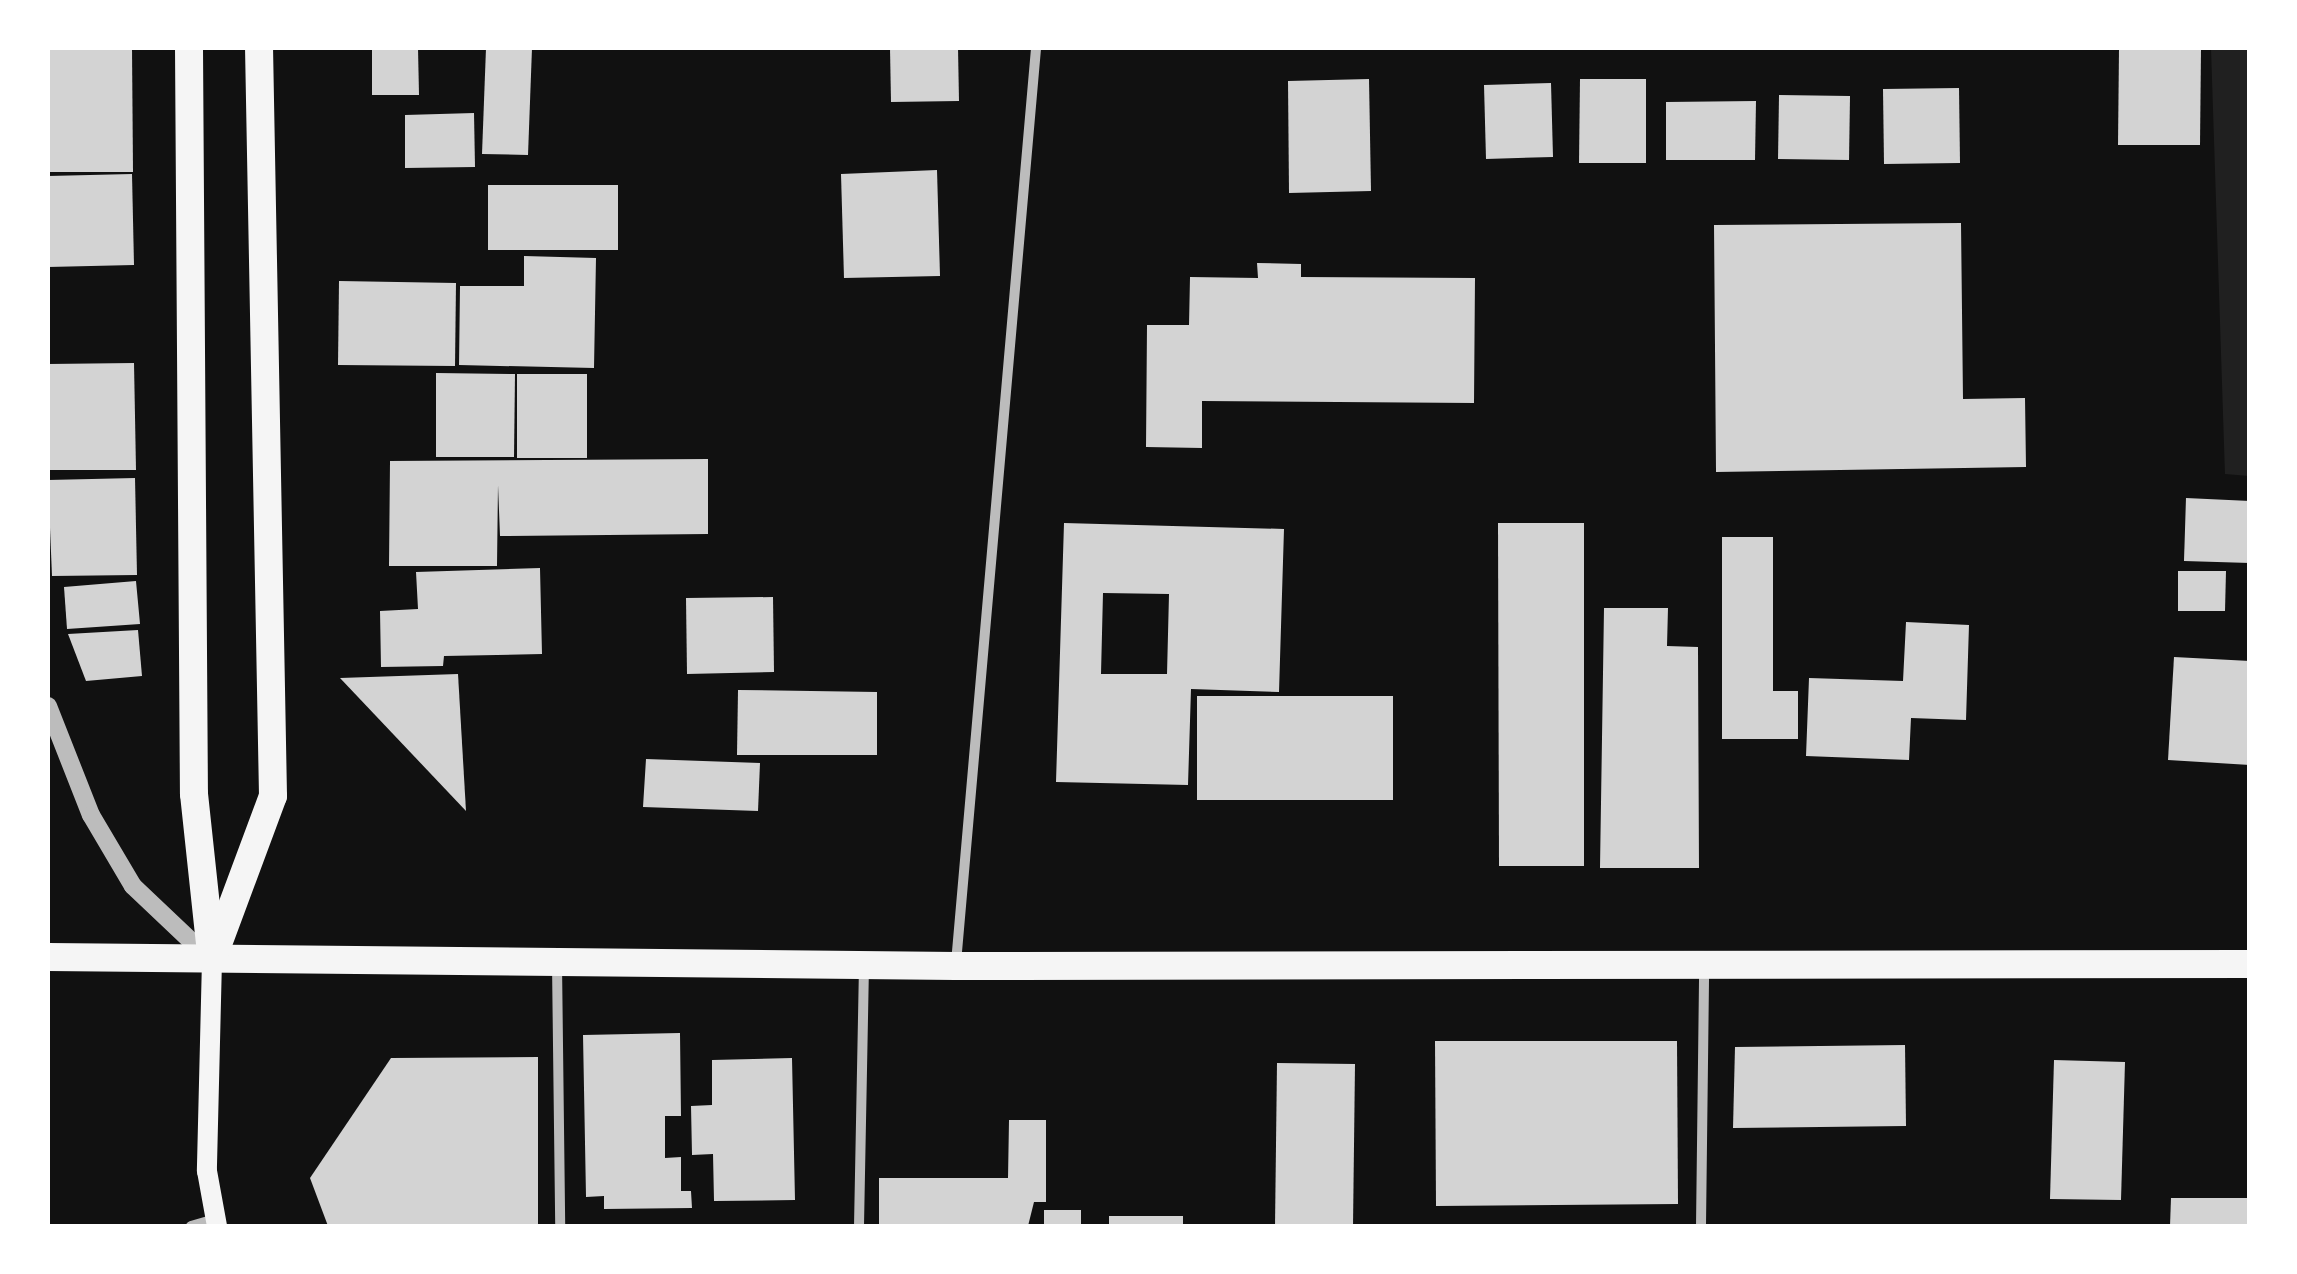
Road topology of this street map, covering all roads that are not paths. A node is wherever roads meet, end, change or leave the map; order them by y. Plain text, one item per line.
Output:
1 (189, 48) edge
2 (258, 48) edge
3 (1036, 48) edge
4 (48, 706) edge
5 (48, 956) edge
6 (556, 957) junction
7 (212, 960) junction
8 (864, 964) junction
9 (2250, 964) edge
10 (1704, 965) junction
11 (956, 966) junction
12 (216, 1223) edge
13 (191, 1226) edge
14 (560, 1226) edge
15 (859, 1226) edge
16 (1701, 1226) edge

1 - 7 highway
2 - 7 highway
3 - 11 street
4 - 7 street
5 - 7 highway
6 - 7 highway
6 - 8 highway
6 - 14 street
7 - 12 main road
8 - 11 highway
8 - 15 street
9 - 10 highway
10 - 11 highway
10 - 16 street
12 - 13 street

